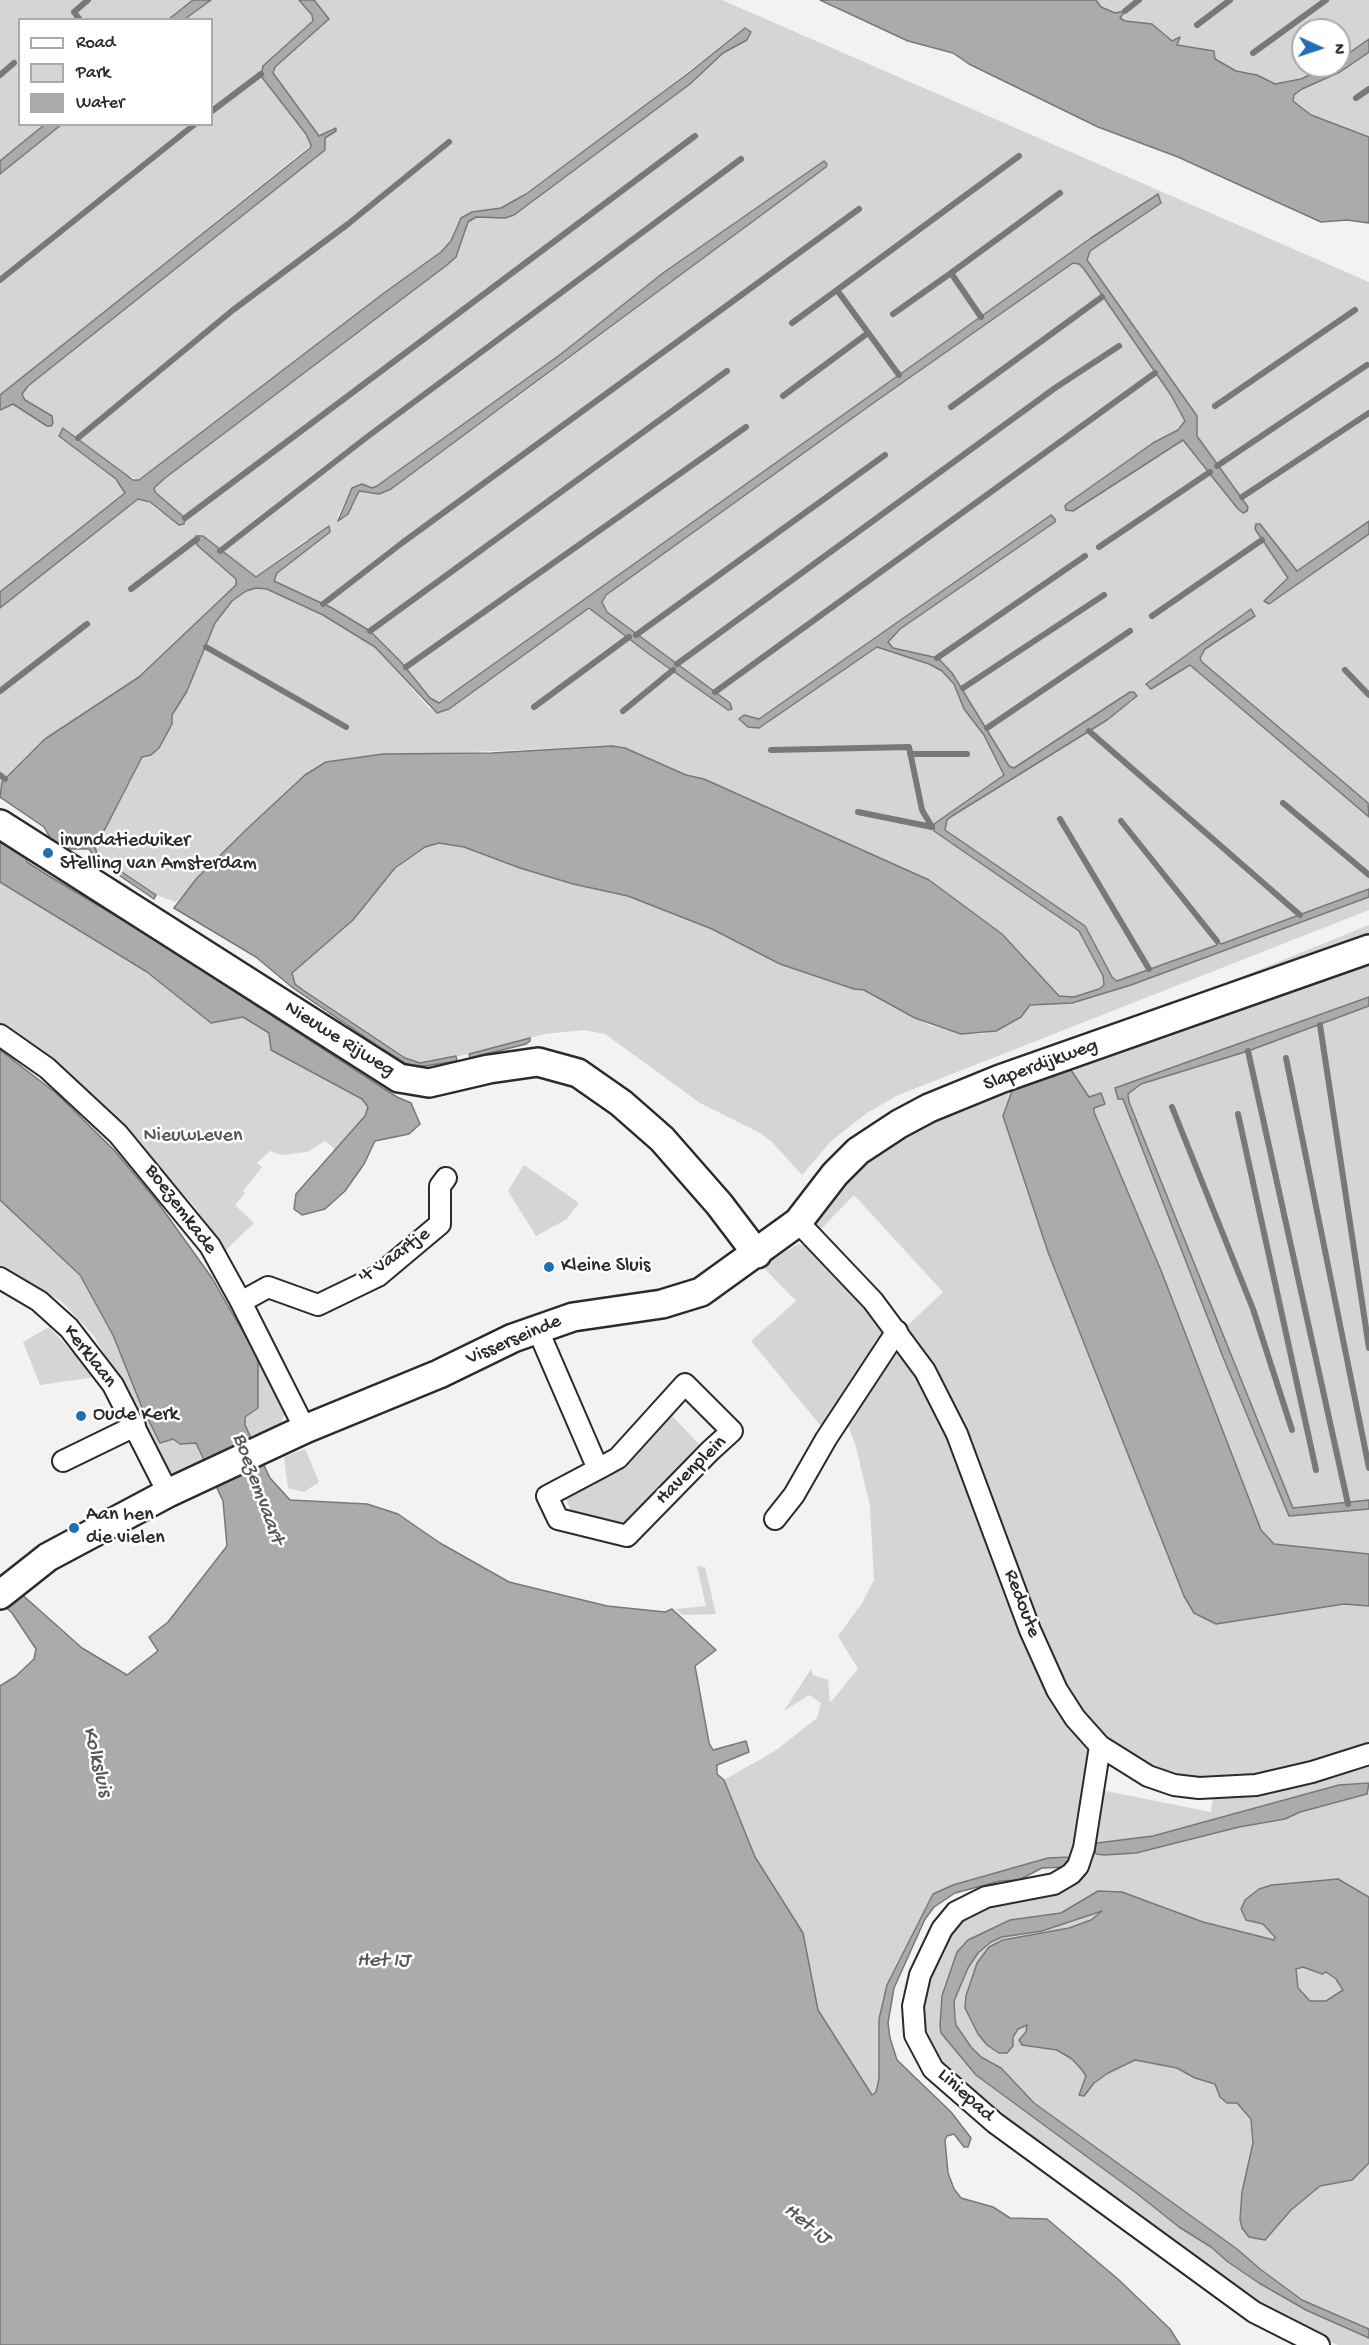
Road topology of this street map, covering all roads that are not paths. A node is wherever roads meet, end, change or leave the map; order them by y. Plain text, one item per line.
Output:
1 (0, 824) edge
2 (1369, 949) edge
3 (0, 1035) edge
4 (446, 1178) dead end
5 (798, 1222) junction
6 (757, 1254) junction
7 (0, 1278) edge
8 (241, 1302) junction
9 (537, 1328) junction
10 (897, 1331) junction
11 (135, 1426) junction
12 (305, 1429) junction
13 (63, 1461) dead end
14 (598, 1469) junction
15 (179, 1488) junction
16 (774, 1519) dead end
17 (6, 1590) edge
18 (1100, 1746) junction
19 (1369, 1754) edge
20 (1319, 2345) edge

1 - 6 street, Nieuwe Rijweg
2 - 5 street, Slaperdijkweg
3 - 8 street, Boezemkade
4 - 8 street, 't Vaartje
5 - 6 street, Slaperdijkweg
5 - 10 street, Redoute
6 - 9 street, Visserseinde
7 - 11 street, Kerklaan
8 - 12 street, Boezemkade
9 - 12 street, Visserseinde
9 - 14 street
10 - 16 street
10 - 18 street, Redoute
11 - 13 street
11 - 15 street, Kerklaan
12 - 15 street, Visserseinde
14 - 14 street, Havenplein
15 - 17 street, Visserseinde
18 - 19 street, Redoute
18 - 20 street, Liniepad

